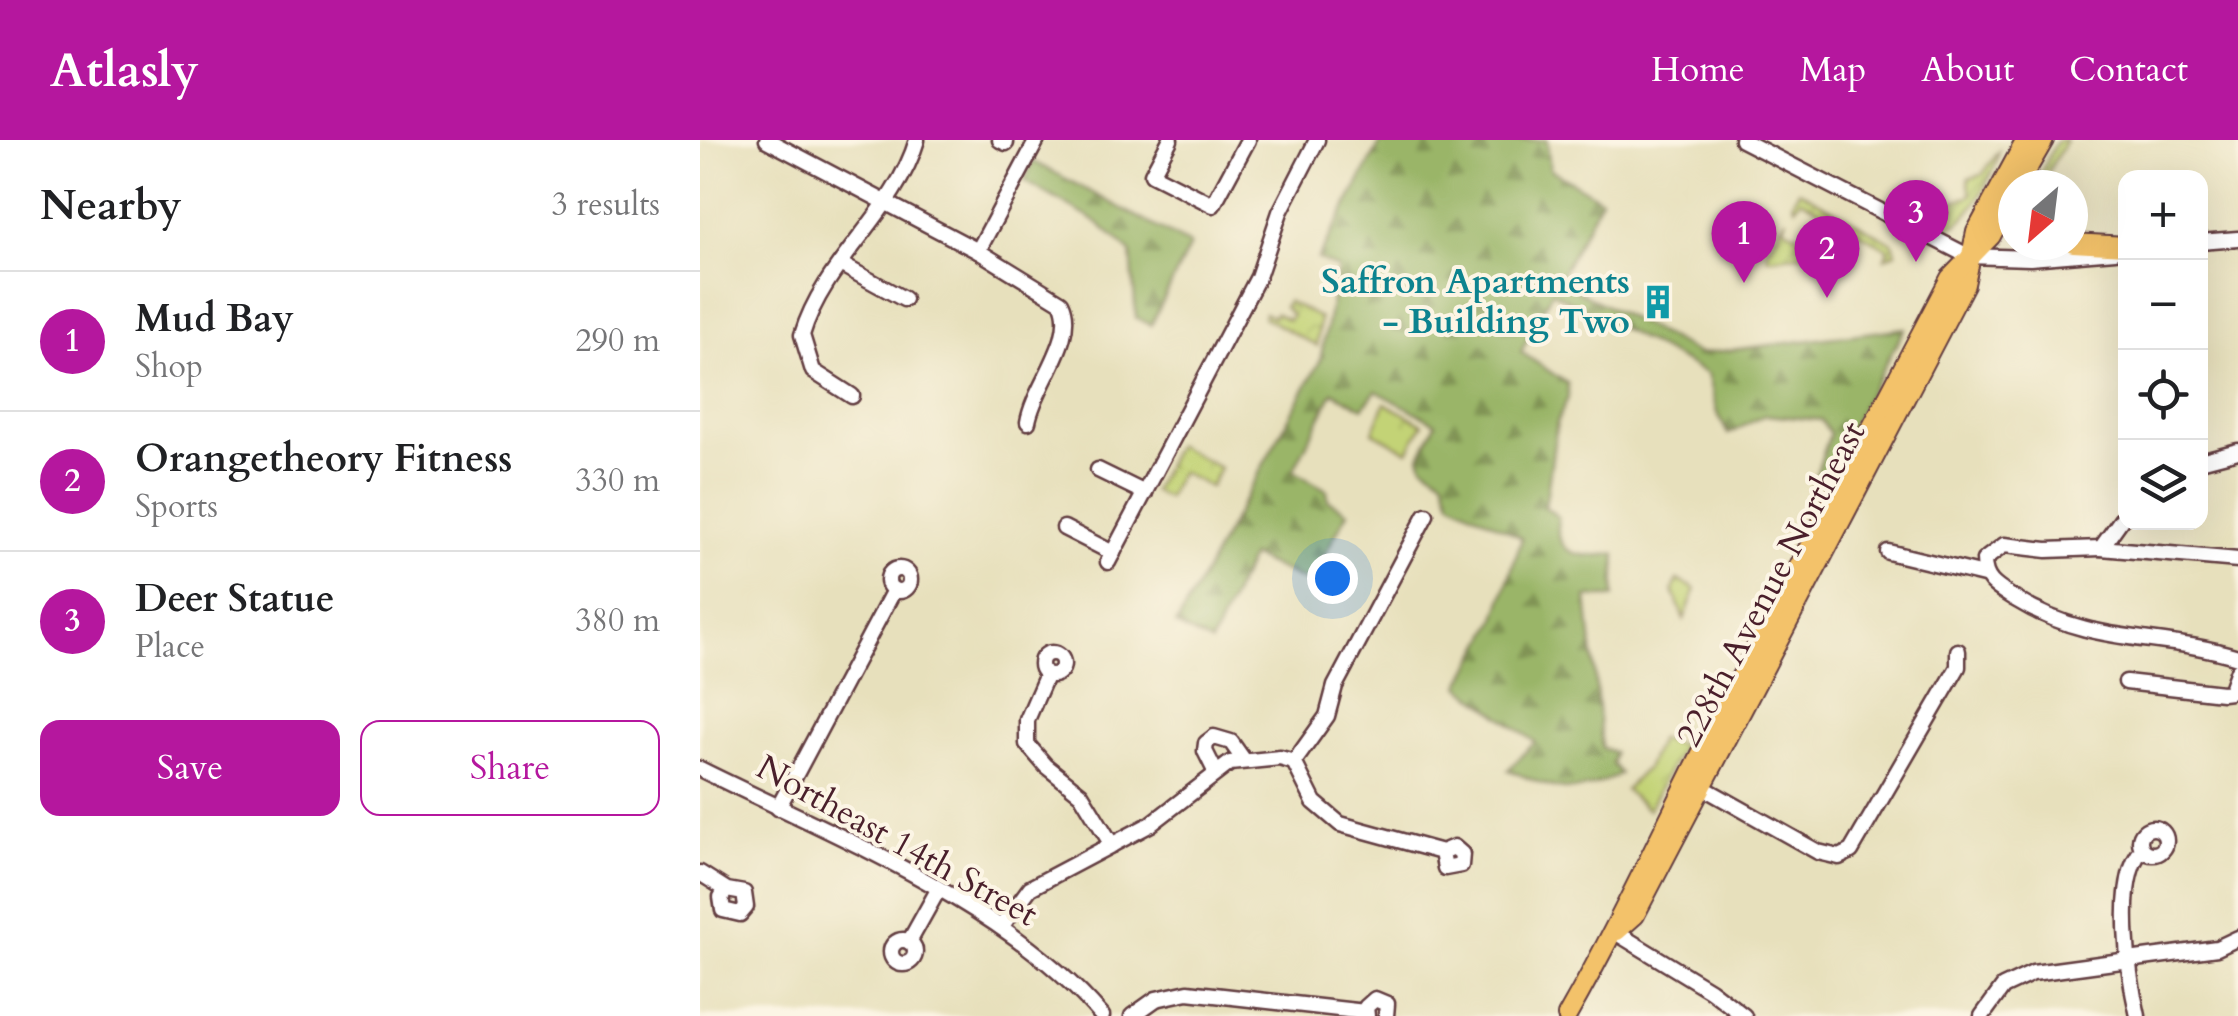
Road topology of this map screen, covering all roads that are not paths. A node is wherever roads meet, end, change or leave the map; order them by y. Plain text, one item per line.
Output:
1 (767, 140) edge
2 (917, 140) edge
3 (1037, 140) edge
4 (1170, 140) edge
5 (1248, 140) edge
6 (1317, 140) edge
7 (1742, 140) edge
8 (2026, 140) edge
9 (2044, 140) edge
10 (2028, 170) edge
11 (887, 204) junction
12 (1998, 226) edge
13 (2238, 238) edge
14 (2208, 241) edge
15 (2088, 244) edge
16 (2118, 247) edge
17 (2118, 249) edge
18 (978, 251) junction
19 (1968, 256) junction
20 (840, 264) junction
21 (904, 299) dead end
22 (852, 396) dead end
23 (1028, 422) dead end
24 (2238, 450) edge
25 (2208, 459) edge
26 (1098, 470) dead end
27 (1144, 493) junction
28 (1426, 515) dead end
29 (1819, 524) junction
30 (2118, 524) edge
31 (1064, 528) dead end
32 (2101, 548) junction
33 (1888, 552) dead end
34 (2238, 560) edge
35 (1984, 575) junction
36 (894, 590) dead end
37 (1799, 602) junction
38 (1958, 651) dead end
39 (2238, 656) edge
40 (2238, 670) edge
41 (1047, 674) dead end
42 (2126, 682) dead end
43 (1244, 759) junction
44 (1294, 762) junction
45 (700, 768) edge
46 (1216, 773) junction
47 (1702, 786) junction
48 (778, 808) junction
49 (1662, 830) junction
50 (1112, 845) junction
51 (2142, 850) dead end
52 (1442, 852) dead end
53 (700, 873) edge
54 (727, 890) dead end
55 (938, 890) junction
56 (1001, 927) junction
57 (1615, 932) junction
58 (2238, 938) edge
59 (909, 942) dead end
60 (2130, 958) junction
61 (1985, 1010) edge
62 (1366, 1014) edge
63 (1102, 1016) edge
64 (1132, 1016) edge
65 (1386, 1016) edge
66 (1568, 1016) edge
67 (1744, 1016) edge
68 (2138, 1016) edge

1 - 11 street
2 - 11 street
3 - 18 street
4 - 5 street
6 - 27 street
7 - 19 street
8 - 19 main road, 228th Avenue Northeast
9 - 10 main road, 228th Avenue Northeast
11 - 18 street
11 - 20 street
12 - 19 main road, 228th Avenue Northeast
13 - 14 street
15 - 16 main road
17 - 19 street
18 - 23 street
19 - 29 main road, 228th Avenue Northeast
19 - 37 main road, 228th Avenue Northeast
20 - 21 street
20 - 22 street
24 - 25 street
26 - 27 street
27 - 31 street
28 - 44 street
29 - 37 main road
29 - 49 main road, 228th Avenue Northeast
30 - 32 street
32 - 34 street
32 - 35 street
33 - 35 street
35 - 39 street
36 - 48 street
37 - 47 main road, 228th Avenue Northeast
38 - 47 street
40 - 42 street
41 - 50 street
43 - 44 street
43 - 46 street
43 - 46 street
44 - 52 street
45 - 48 street, Northeast 14th Street
46 - 50 street
47 - 49 main road
47 - 57 main road, 228th Avenue Northeast
48 - 55 street, Northeast 14th Street
49 - 57 main road, 228th Avenue Northeast
50 - 56 street
51 - 60 street
53 - 54 street
55 - 56 street, Northeast 14th Street
55 - 59 street
56 - 63 street, Northeast 14th Street
57 - 66 main road, 228th Avenue Northeast
57 - 67 street
58 - 60 street
60 - 61 street
60 - 68 street
62 - 64 street
62 - 65 street

